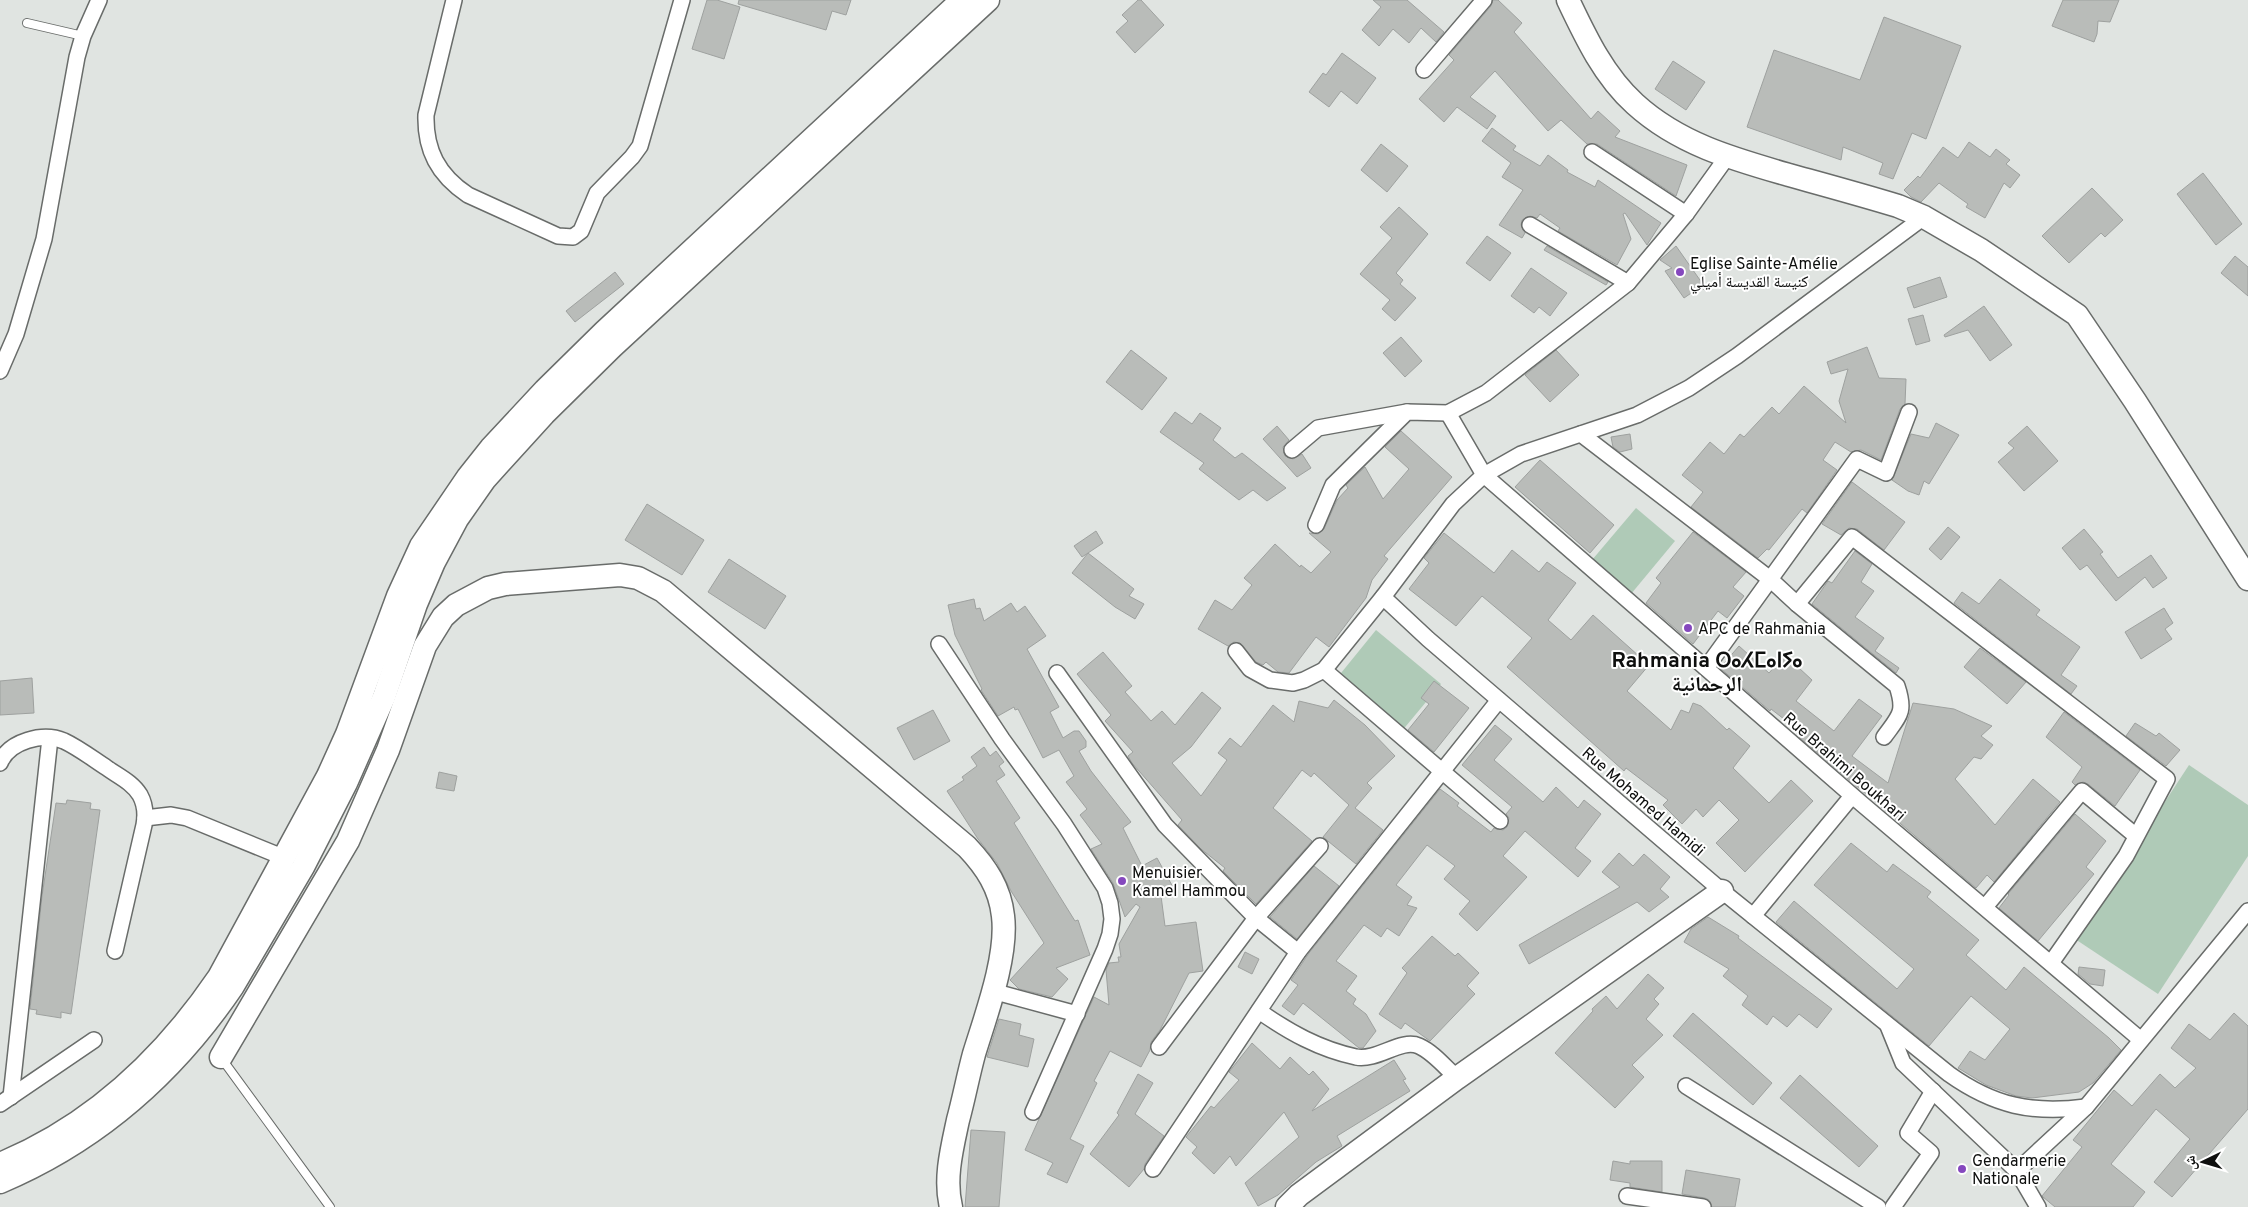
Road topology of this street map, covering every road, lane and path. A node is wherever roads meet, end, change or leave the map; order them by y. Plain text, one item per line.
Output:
1 (99, 0) edge
2 (454, 0) edge
3 (682, 0) edge
4 (962, 0) edge
5 (988, 0) edge
6 (1484, 0) edge
7 (1568, 0) edge
8 (27, 23) dead end
9 (83, 36) junction
10 (1424, 70) dead end
11 (1592, 152) dead end
12 (1727, 157) junction
13 (1686, 214) junction
14 (1924, 217) junction
15 (1530, 225) dead end
16 (1628, 283) junction
17 (0, 371) edge
18 (1407, 412) junction
19 (1909, 412) dead end
20 (1448, 413) junction
21 (1581, 434) junction
22 (1292, 450) dead end
23 (1484, 475) junction
24 (1316, 525) dead end
25 (1770, 579) junction
26 (2248, 579) edge
27 (1384, 597) junction
28 (407, 600) junction
29 (1797, 604) junction
30 (443, 617) junction
31 (939, 644) dead end
32 (1236, 651) dead end
33 (1706, 668) junction
34 (1324, 670) junction
35 (1057, 673) dead end
36 (1498, 700) junction
37 (1884, 737) dead end
38 (50, 738) junction
39 (0, 763) edge
40 (1443, 772) junction
41 (1852, 796) junction
42 (145, 818) junction
43 (1500, 821) dead end
44 (2136, 836) junction
45 (1320, 846) dead end
46 (285, 858) junction
47 (1722, 891) junction
48 (1985, 907) junction
49 (2248, 911) edge
50 (1753, 916) junction
51 (1256, 918) junction
52 (115, 951) dead end
53 (1298, 952) junction
54 (2051, 963) junction
55 (992, 991) junction
56 (1259, 1011) junction
57 (1077, 1014) junction
58 (1888, 1025) junction
59 (94, 1040) dead end
60 (2141, 1040) junction
61 (1159, 1047) dead end
62 (221, 1058) joint
63 (1457, 1078) junction
64 (1686, 1086) dead end
65 (1933, 1091) junction
66 (6, 1101) edge
67 (2086, 1106) junction
68 (1033, 1112) dead end
69 (0, 1164) edge
70 (1153, 1169) dead end
71 (2017, 1171) junction
72 (0, 1182) edge
73 (1627, 1196) dead end
74 (330, 1207) edge
75 (951, 1207) edge
76 (1287, 1207) edge
77 (1704, 1207) edge
78 (1878, 1207) edge
79 (1893, 1207) edge
80 (2038, 1207) edge

1 - 9 street
2 - 3 street
4 - 28 main road
5 - 28 main road
6 - 10 street
7 - 12 main road
8 - 9 lane
9 - 17 street
11 - 13 street
12 - 13 street
12 - 14 main road
13 - 16 street
14 - 21 street
14 - 26 main road
15 - 16 street
16 - 20 street
18 - 20 street
18 - 22 street
18 - 24 street
19 - 25 street
20 - 23 street, Rue Brahimi Boukhari
21 - 23 street
21 - 25 street
23 - 27 street
23 - 33 street, Rue Brahimi Boukhari
25 - 29 street
25 - 33 street
27 - 34 street
27 - 36 street, Rue Mohamed Hamidi
28 - 30 main road
28 - 46 main road
28 - 72 main road
29 - 37 street
29 - 44 street
30 - 55 main road
30 - 62 main road
31 - 57 street
32 - 34 street
33 - 41 street, Rue Brahimi Boukhari
34 - 40 street
35 - 51 street
36 - 40 street
36 - 47 street, Rue Mohamed Hamidi
38 - 39 street
38 - 42 street
38 - 66 street
40 - 43 street
40 - 53 street
41 - 48 street, Rue Brahimi Boukhari
41 - 50 street
42 - 46 street
42 - 52 street
44 - 48 street
44 - 54 street
45 - 51 street
46 - 69 main road
47 - 50 street, Rue Mohamed Hamidi
47 - 63 main road
48 - 54 street, Rue Brahimi Boukhari
49 - 60 street
50 - 58 street, Rue Mohamed Hamidi
51 - 53 street
51 - 61 street
53 - 56 street
54 - 60 street, Rue Brahimi Boukhari
55 - 57 street
55 - 75 main road
56 - 63 street
56 - 70 street
57 - 68 street
58 - 65 street
58 - 67 street, Rue Mohamed Hamidi
59 - 66 street
60 - 67 street
62 - 74 lane
63 - 76 main road
64 - 78 street
65 - 71 street
65 - 79 street
67 - 71 street
71 - 80 street
73 - 77 street

